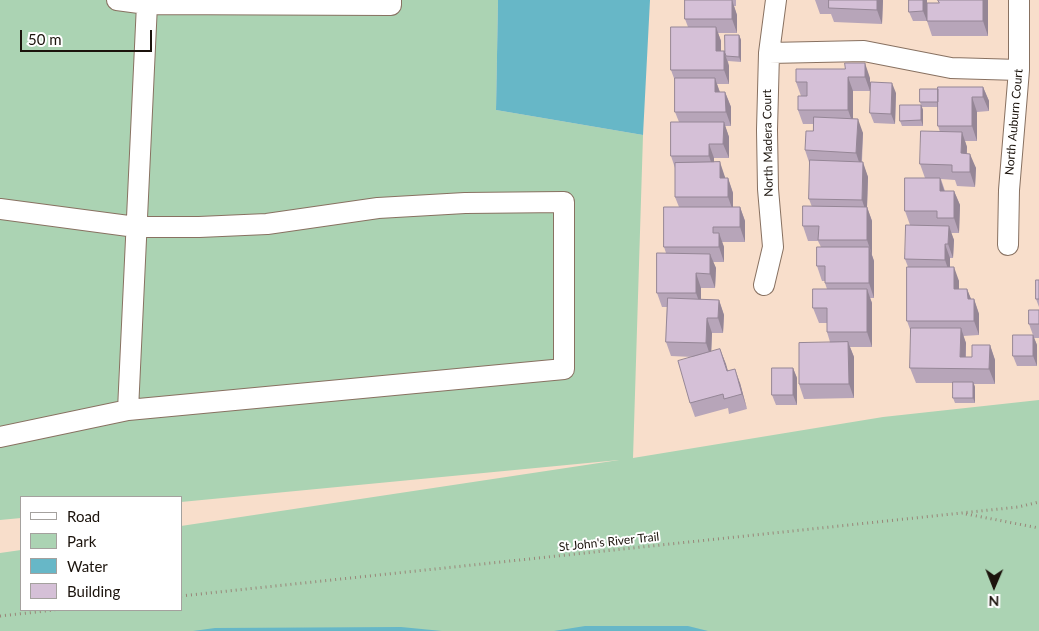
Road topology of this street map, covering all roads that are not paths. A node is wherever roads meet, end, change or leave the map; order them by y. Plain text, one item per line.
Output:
1 (118, 0) edge
2 (391, 0) edge
3 (776, 0) edge
4 (1019, 0) edge
5 (147, 4) junction
6 (769, 53) junction
7 (1019, 70) junction
8 (0, 210) edge
9 (136, 226) junction
10 (1008, 245) dead end
11 (764, 285) dead end
12 (128, 410) junction
13 (0, 437) edge

1 - 5 street
2 - 5 street
3 - 6 street, North Madera Court
4 - 7 street, North Auburn Court
5 - 9 street
6 - 7 street
6 - 11 street, North Madera Court
7 - 10 street, North Auburn Court
8 - 9 street
9 - 12 street
9 - 12 street
12 - 13 street

